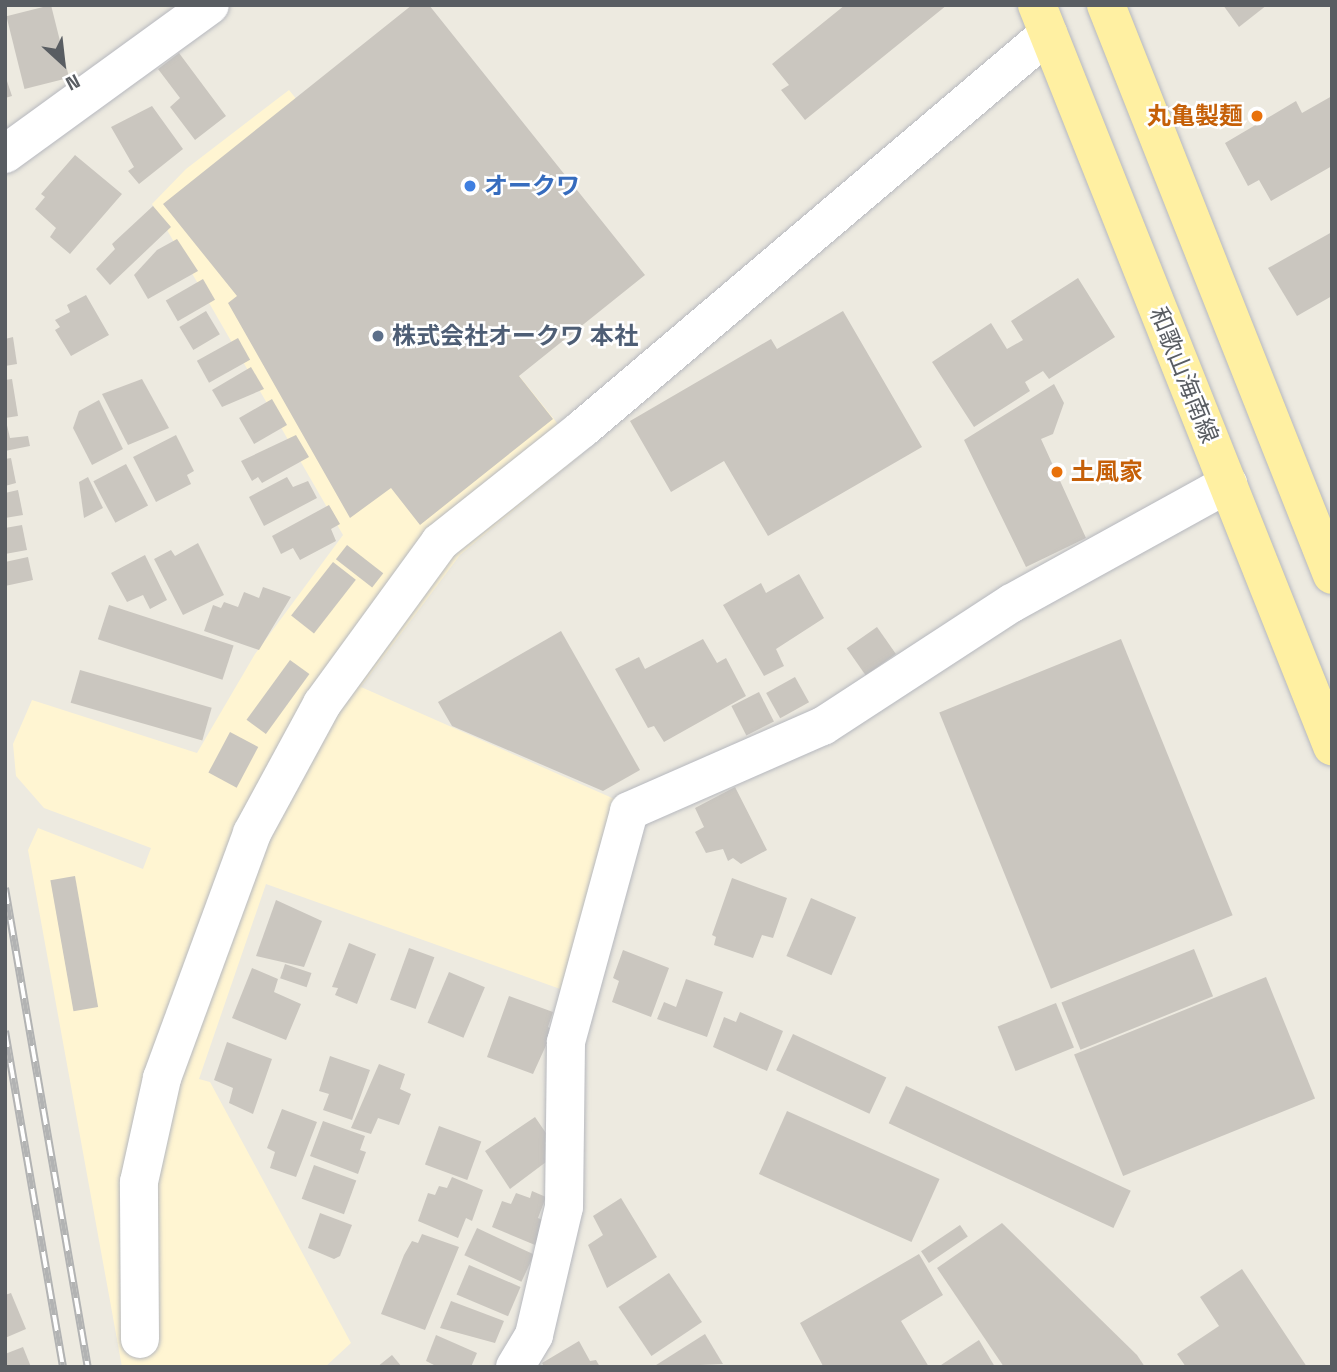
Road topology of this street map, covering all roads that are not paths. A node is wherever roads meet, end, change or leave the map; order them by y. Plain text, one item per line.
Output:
1 (209, 5) edge
2 (1106, 5) edge
3 (1042, 20) edge
4 (5, 154) edge
5 (1228, 484) junction
6 (1332, 575) edge
7 (1330, 736) edge
8 (140, 1339) dead end
9 (514, 1367) edge

1 - 4 street
2 - 6 main road
3 - 5 main road, 和歌山海南線
3 - 8 street
5 - 7 main road, 和歌山海南線
5 - 9 street

